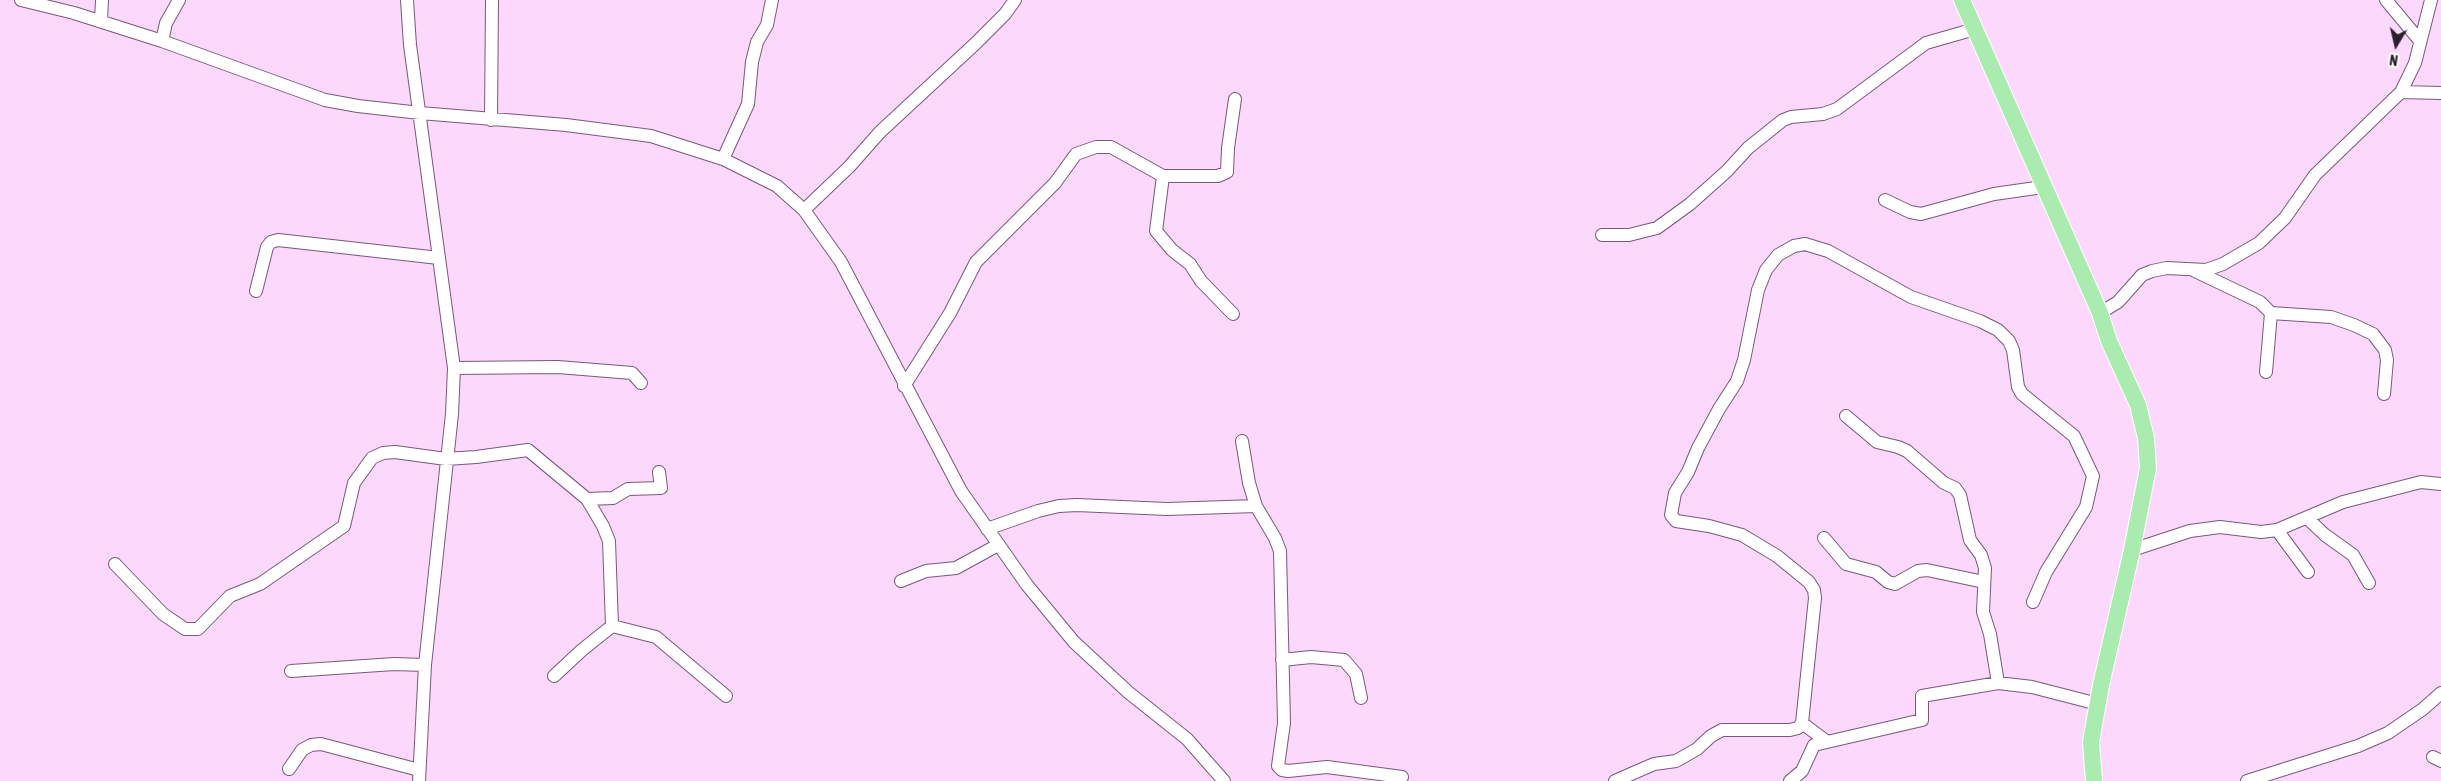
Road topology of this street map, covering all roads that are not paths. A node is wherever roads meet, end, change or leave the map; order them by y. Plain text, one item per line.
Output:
1 (22, 0) edge
2 (102, 0) edge
3 (179, 0) edge
4 (407, 0) edge
5 (492, 0) edge
6 (772, 0) edge
7 (1015, 0) edge
8 (1962, 0) edge
9 (2386, 0) edge
10 (2430, 0) edge
11 (101, 21) junction
12 (1975, 30) junction
13 (162, 41) junction
14 (2420, 41) junction
15 (2401, 92) junction
16 (2441, 93) edge
17 (1235, 99) dead end
18 (420, 113) junction
19 (492, 120) junction
20 (723, 159) junction
21 (1163, 176) junction
22 (2043, 187) junction
23 (1885, 200) dead end
24 (804, 210) junction
25 (1602, 235) dead end
26 (439, 258) junction
27 (2193, 270) junction
28 (256, 291) dead end
29 (2100, 313) junction
30 (2271, 313) junction
31 (1233, 314) dead end
32 (454, 368) junction
33 (2266, 372) dead end
34 (641, 382) dead end
35 (904, 386) junction
36 (2384, 394) dead end
37 (1846, 416) dead end
38 (1242, 441) dead end
39 (446, 458) junction
40 (659, 472) dead end
41 (2441, 484) edge
42 (587, 499) junction
43 (1256, 506) junction
44 (2307, 518) junction
45 (987, 529) junction
46 (2277, 530) junction
47 (1824, 538) dead end
48 (998, 545) junction
49 (2132, 550) junction
50 (115, 564) dead end
51 (2308, 572) dead end
52 (902, 581) dead end
53 (1984, 582) junction
54 (2368, 583) dead end
55 (2033, 602) dead end
56 (612, 626) junction
57 (1282, 660) junction
58 (425, 665) junction
59 (291, 671) dead end
60 (554, 676) dead end
61 (1998, 683) junction
62 (2441, 693) edge
63 (726, 696) dead end
64 (1361, 698) dead end
65 (2098, 704) junction
66 (1802, 722) junction
67 (1826, 741) junction
68 (290, 769) dead end
69 (419, 776) edge
70 (1400, 779) edge
71 (1224, 781) edge
72 (1615, 781) edge
73 (1790, 781) edge
74 (2094, 781) edge
75 (2247, 781) edge

1 - 11 street
2 - 11 street
3 - 13 street
4 - 18 street
5 - 19 street
6 - 20 street
7 - 24 street
8 - 12 main road
9 - 14 street
10 - 14 street
11 - 13 street
12 - 22 main road
12 - 25 street
13 - 18 street
14 - 15 street
15 - 16 street
15 - 27 street
17 - 21 street
18 - 19 street
18 - 26 street
19 - 20 street
20 - 24 street
21 - 31 street
21 - 35 street
22 - 23 street
22 - 29 main road
24 - 35 street
26 - 28 street
26 - 32 street
27 - 29 street
27 - 30 street
29 - 49 main road
30 - 33 street
30 - 36 street
32 - 34 street
32 - 39 street
35 - 45 street
37 - 53 street
38 - 43 street
39 - 42 street
39 - 50 street
39 - 58 street
40 - 42 street
41 - 44 street
42 - 56 street
43 - 45 street
43 - 57 street
44 - 46 street
44 - 54 street
45 - 48 street
46 - 49 street
46 - 51 street
47 - 53 street
48 - 52 street
48 - 71 street
49 - 65 main road
53 - 61 street
55 - 66 street
56 - 60 street
56 - 63 street
57 - 64 street
57 - 70 street
58 - 59 street
58 - 69 street
61 - 65 street
61 - 67 street
62 - 75 street
65 - 74 main road
66 - 67 street
66 - 72 street
67 - 73 street
68 - 69 street

